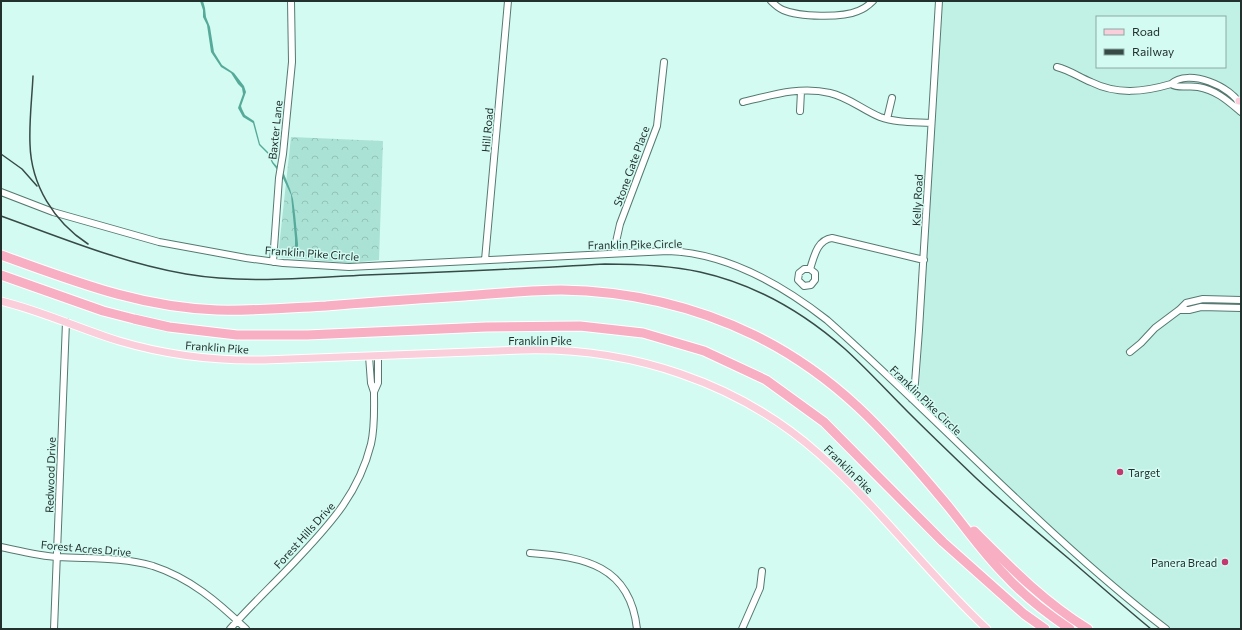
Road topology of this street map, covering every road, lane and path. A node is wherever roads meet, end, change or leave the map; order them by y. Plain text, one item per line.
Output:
1 (291, 1) edge
2 (508, 1) edge
3 (771, 1) edge
4 (873, 1) edge
5 (939, 1) edge
6 (664, 62) dead end
7 (1057, 66) dead end
8 (1171, 84) junction
9 (801, 91) junction
10 (892, 98) dead end
11 (743, 102) dead end
12 (1240, 102) edge
13 (800, 111) dead end
14 (1241, 112) edge
15 (887, 119) junction
16 (931, 122) junction
17 (1, 192) edge
18 (615, 253) junction
19 (1, 255) edge
20 (485, 260) junction
21 (924, 260) junction
22 (273, 262) junction
23 (810, 269) dead end
24 (1, 275) edge
25 (1241, 300) edge
26 (1, 301) edge
27 (1241, 308) edge
28 (1179, 310) junction
29 (66, 322) junction
30 (1130, 352) dead end
31 (369, 356) junction
32 (378, 356) junction
33 (374, 392) junction
34 (912, 400) junction
35 (945, 502) junction
36 (1, 547) edge
37 (530, 553) dead end
38 (57, 557) junction
39 (762, 571) dead end
40 (238, 621) junction
41 (54, 629) edge
42 (230, 629) edge
43 (246, 629) edge
44 (637, 629) edge
45 (742, 629) edge
46 (987, 629) edge
47 (1045, 629) edge
48 (1070, 629) edge
49 (1088, 629) edge
50 (1166, 629) edge

1 - 22 street, Baxter Lane
2 - 20 street, Hill Road
3 - 4 street
5 - 16 street, Kelly Road
6 - 18 street, Stone Gate Place
7 - 8 street
8 - 12 street
8 - 14 street
9 - 11 street
9 - 13 street
9 - 15 street
10 - 15 street
15 - 16 street
16 - 21 street, Kelly Road
17 - 22 street, Franklin Pike Circle
18 - 20 street, Franklin Pike Circle
18 - 34 street, Franklin Pike Circle
19 - 35 highway
20 - 22 street, Franklin Pike Circle
21 - 23 street
21 - 34 street, Kelly Road
24 - 47 highway
25 - 28 street
26 - 29 main road, Franklin Pike
27 - 28 street
28 - 30 street
29 - 31 main road, Franklin Pike
29 - 38 street, Redwood Drive
31 - 32 main road, Franklin Pike
31 - 33 street, Forest Hills Drive
32 - 33 street, Forest Hills Drive
32 - 46 main road, Franklin Pike
33 - 40 street, Forest Hills Drive
34 - 50 street, Franklin Pike Circle
35 - 48 highway
35 - 49 highway
36 - 38 street, Forest Acres Drive
37 - 44 street
38 - 40 street, Forest Acres Drive
38 - 41 street, Redwood Drive
39 - 45 street
40 - 42 street, Forest Hills Drive
40 - 43 street, Forest Acres Drive

